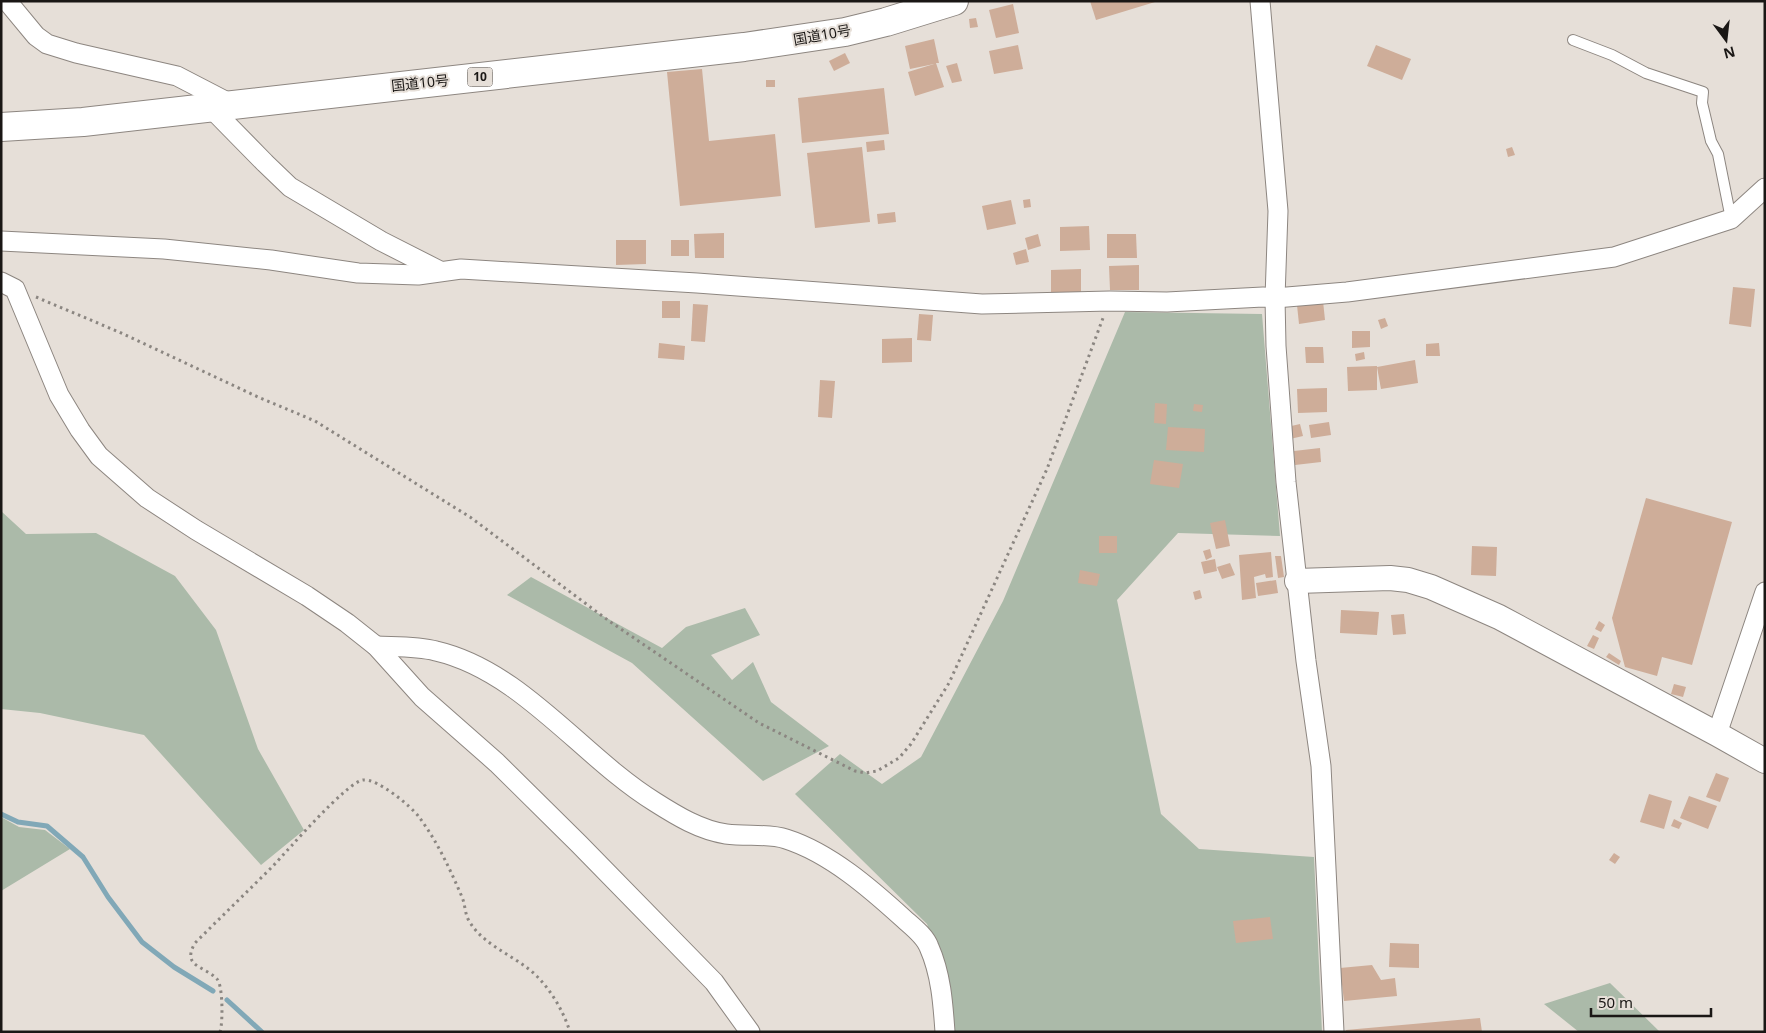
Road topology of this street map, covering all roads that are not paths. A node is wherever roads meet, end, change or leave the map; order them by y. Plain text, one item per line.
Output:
1 (7, 1) edge
2 (954, 1) edge
3 (1260, 1) edge
4 (1573, 40) dead end
5 (222, 106) junction
6 (1, 127) edge
7 (1765, 188) edge
8 (1730, 219) junction
9 (1, 241) edge
10 (440, 271) junction
11 (8, 286) edge
12 (1275, 298) junction
13 (1296, 581) junction
14 (1765, 592) edge
15 (376, 646) junction
16 (1717, 734) junction
17 (1765, 761) edge
18 (750, 1032) edge
19 (945, 1032) edge
20 (1334, 1032) edge

1 - 5 street
2 - 5 highway, 国道10号 / 10
3 - 12 street
4 - 8 lane
5 - 6 highway, 国道10号 / 10
5 - 10 street
7 - 8 street
8 - 12 street
9 - 10 street
10 - 12 street
11 - 15 street
12 - 13 street
13 - 16 street
13 - 20 street
14 - 16 street
15 - 18 street
15 - 19 street
16 - 17 street

